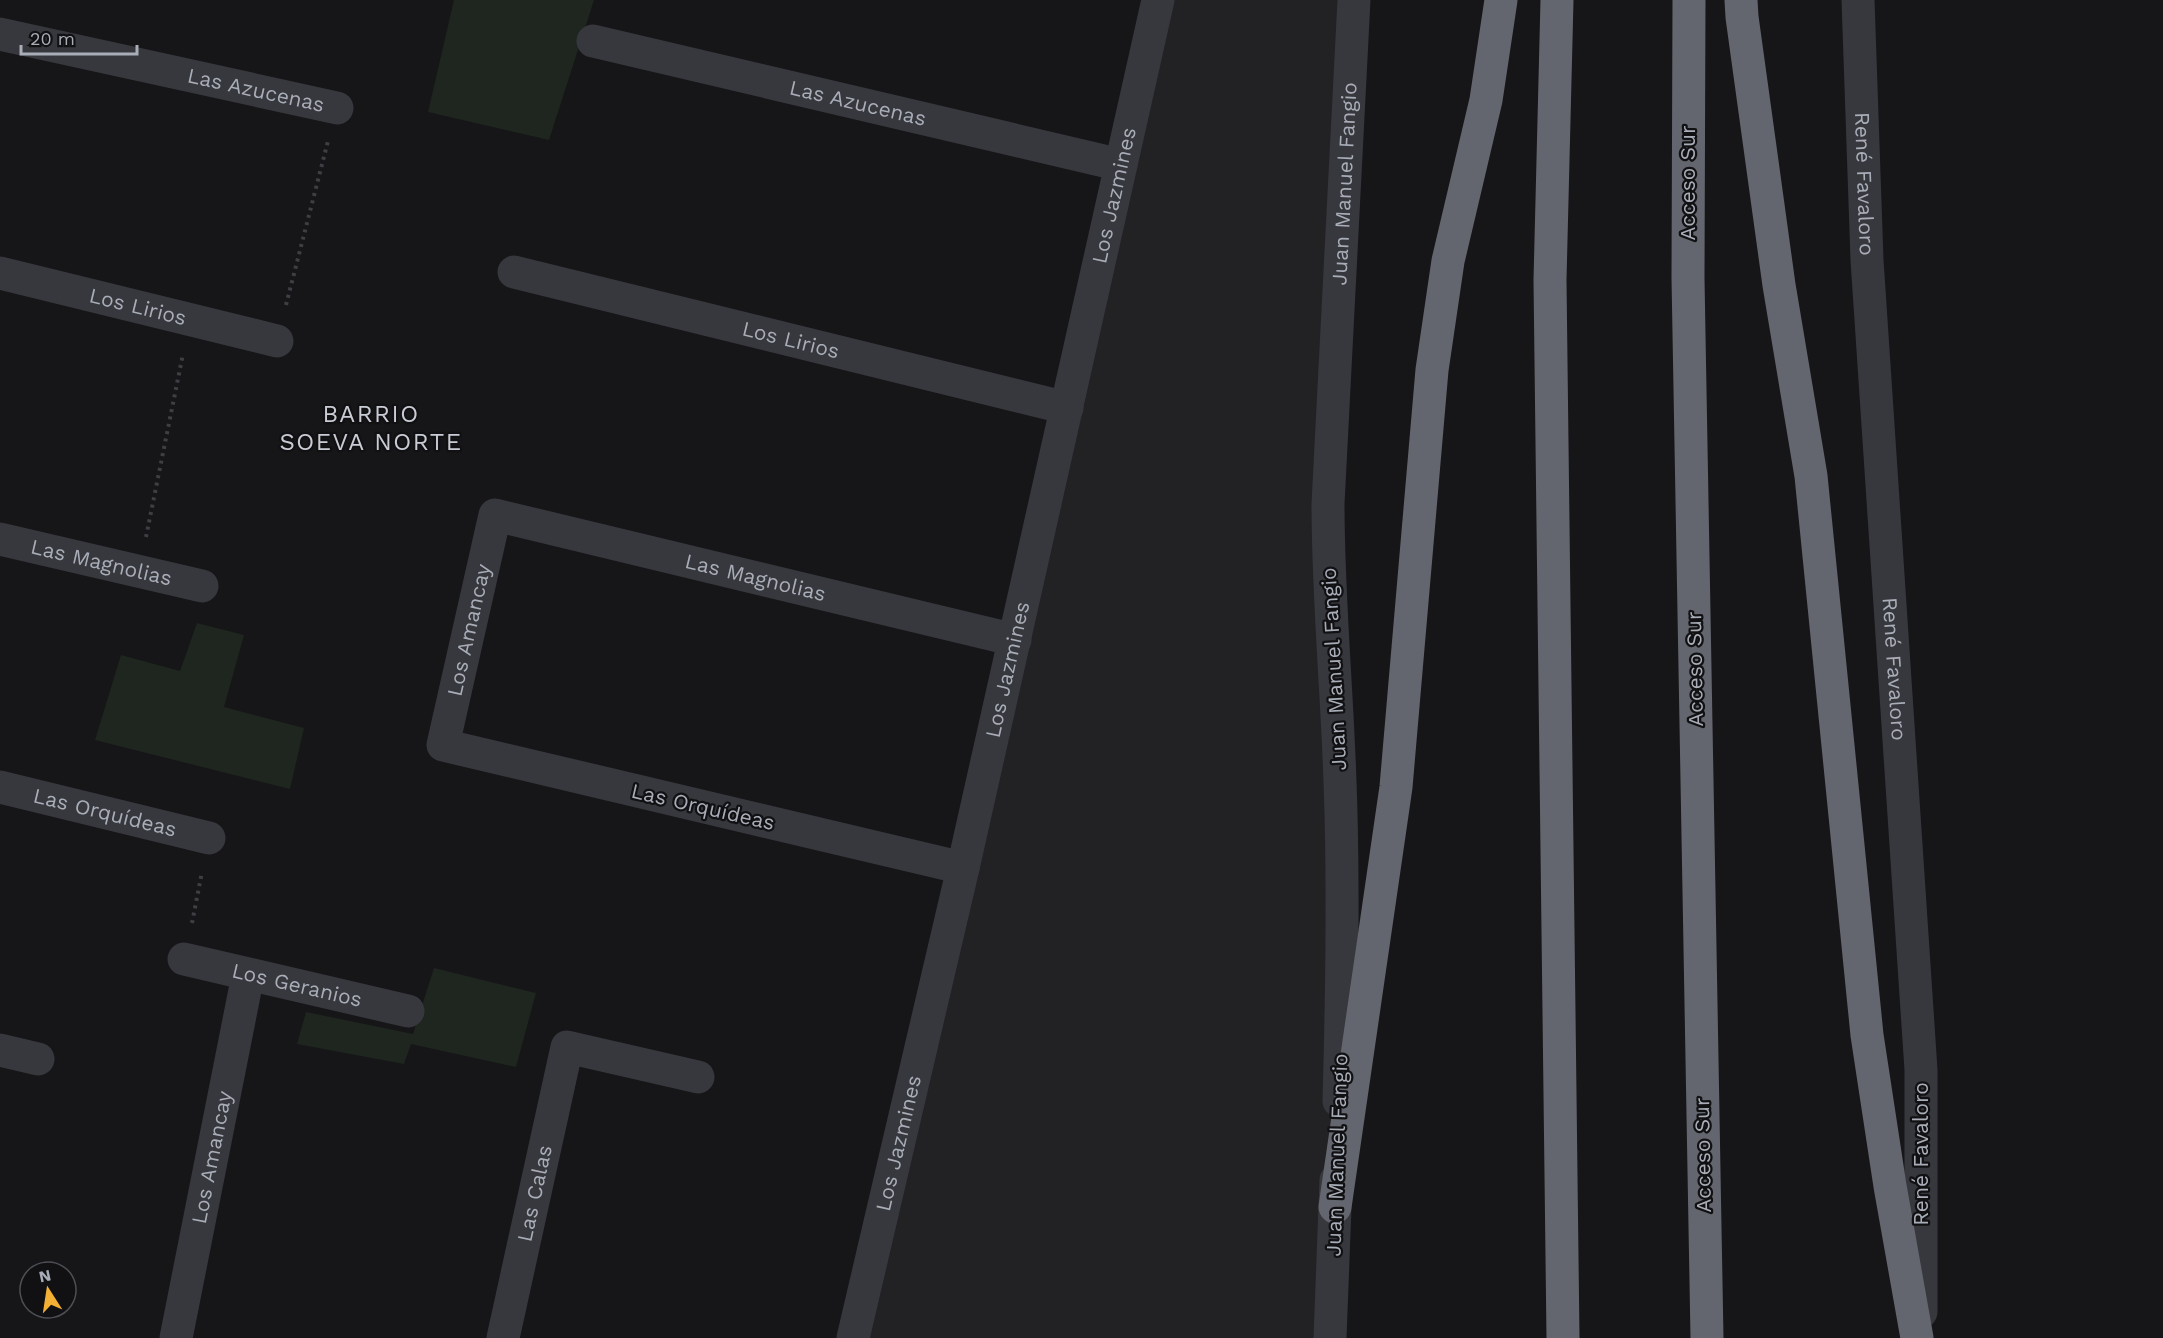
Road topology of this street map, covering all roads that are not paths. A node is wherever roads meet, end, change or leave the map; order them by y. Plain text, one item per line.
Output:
1 (1158, 0) edge
2 (1354, 0) edge
3 (1502, 0) edge
4 (1557, 0) edge
5 (1689, 0) edge
6 (1741, 0) edge
7 (1858, 0) edge
8 (0, 34) edge
9 (592, 41) dead end
10 (337, 108) road end
11 (1121, 165) junction
12 (514, 272) dead end
13 (0, 273) edge
14 (277, 341) road end
15 (1067, 408) junction
16 (495, 516) joint
17 (0, 539) edge
18 (202, 586) dead end
19 (1015, 640) junction
20 (443, 746) joint
21 (0, 787) edge
22 (209, 838) road end
23 (963, 868) junction
24 (184, 959) road end
25 (248, 975) junction
26 (408, 1011) dead end
27 (0, 1050) edge
28 (38, 1059) dead end
29 (699, 1077) dead end
30 (1335, 1207) junction
31 (176, 1338) edge
32 (503, 1338) edge
33 (853, 1338) edge
34 (1330, 1338) edge
35 (1563, 1338) edge
36 (1707, 1338) edge
37 (1919, 1338) edge

1 - 11 street, Los Jazmines
2 - 30 street, Juan Manuel Fangio
3 - 30 highway
4 - 35 highway
5 - 36 highway, Acceso Sur
6 - 37 highway
7 - 37 street, René Favaloro
8 - 10 street, Las Azucenas
9 - 11 street, Las Azucenas
11 - 15 street, Los Jazmines
12 - 15 street, Los Lirios
13 - 14 street, Los Lirios
15 - 19 street, Los Jazmines
16 - 19 street, Las Magnolias
16 - 20 street, Los Amancay
17 - 18 street, Las Magnolias
19 - 23 street, Los Jazmines
20 - 23 street, Las Orquídeas
21 - 22 street, Las Orquídeas
23 - 33 street, Los Jazmines
24 - 25 street, Los Geranios
25 - 26 street, Los Geranios
25 - 31 street, Los Amancay
27 - 28 street
29 - 32 street, Las Calas
30 - 34 street, Juan Manuel Fangio

